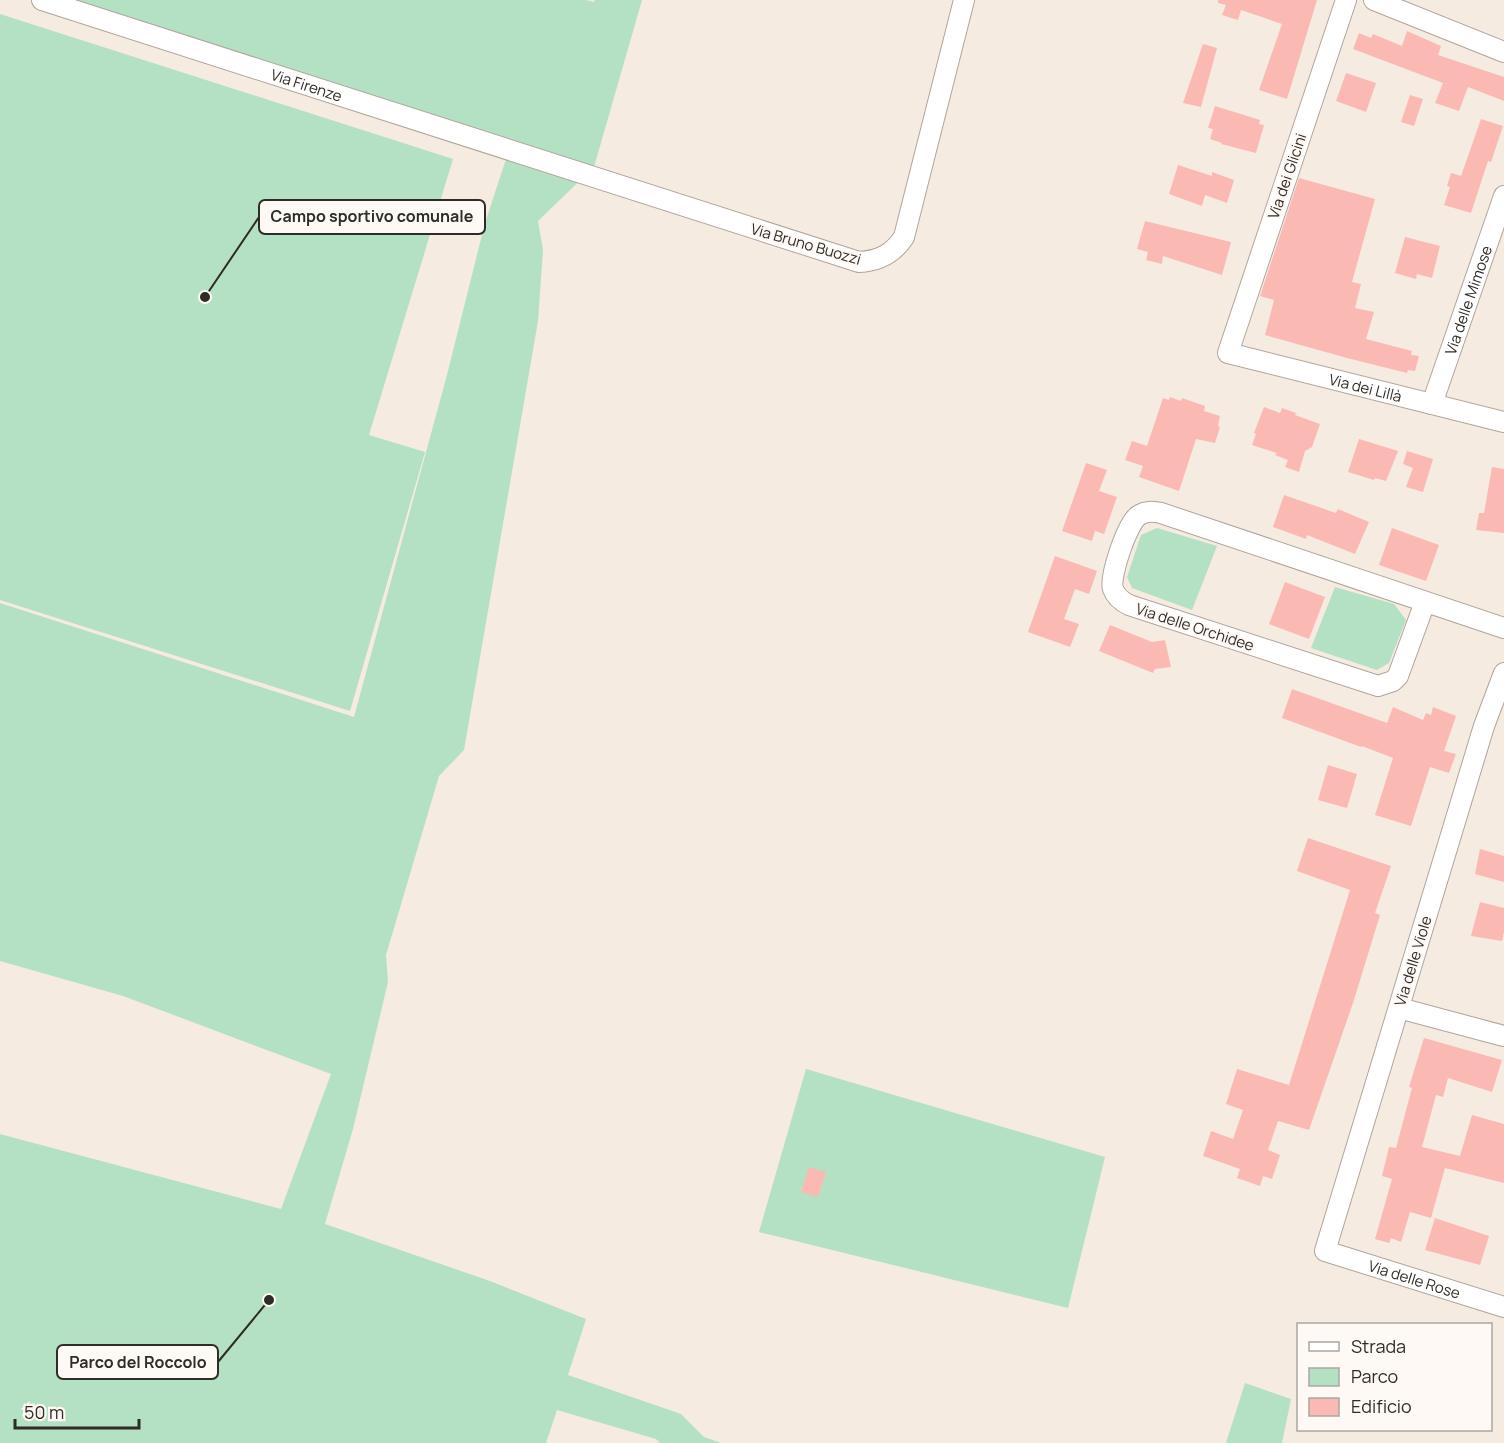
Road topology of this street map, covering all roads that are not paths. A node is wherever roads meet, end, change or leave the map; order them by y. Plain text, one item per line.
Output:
1 (42, 0) edge
2 (964, 0) edge
3 (1346, 0) edge
4 (1374, 0) edge
5 (1504, 52) edge
6 (571, 170) joint
7 (1504, 196) edge
8 (1228, 352) joint
9 (1432, 404) junction
10 (1504, 422) edge
11 (1425, 602) junction
12 (1504, 628) edge
13 (1504, 673) edge
14 (1399, 1008) junction
15 (1504, 1036) edge
16 (1325, 1251) joint
17 (1504, 1307) edge

1 - 6 street, Via Firenze
2 - 6 street, Via Bruno Buozzi
3 - 8 street, Via dei Glicini
4 - 5 street
7 - 9 street, Via delle Mimose
8 - 9 street, Via dei Lillà
9 - 10 street, Via dei Lillà
11 - 11 street, Via delle Orchidee
11 - 12 street, Via delle Orchidee
13 - 14 street, Via delle Viole
14 - 15 street
14 - 16 street, Via delle Viole
16 - 17 street, Via delle Rose

